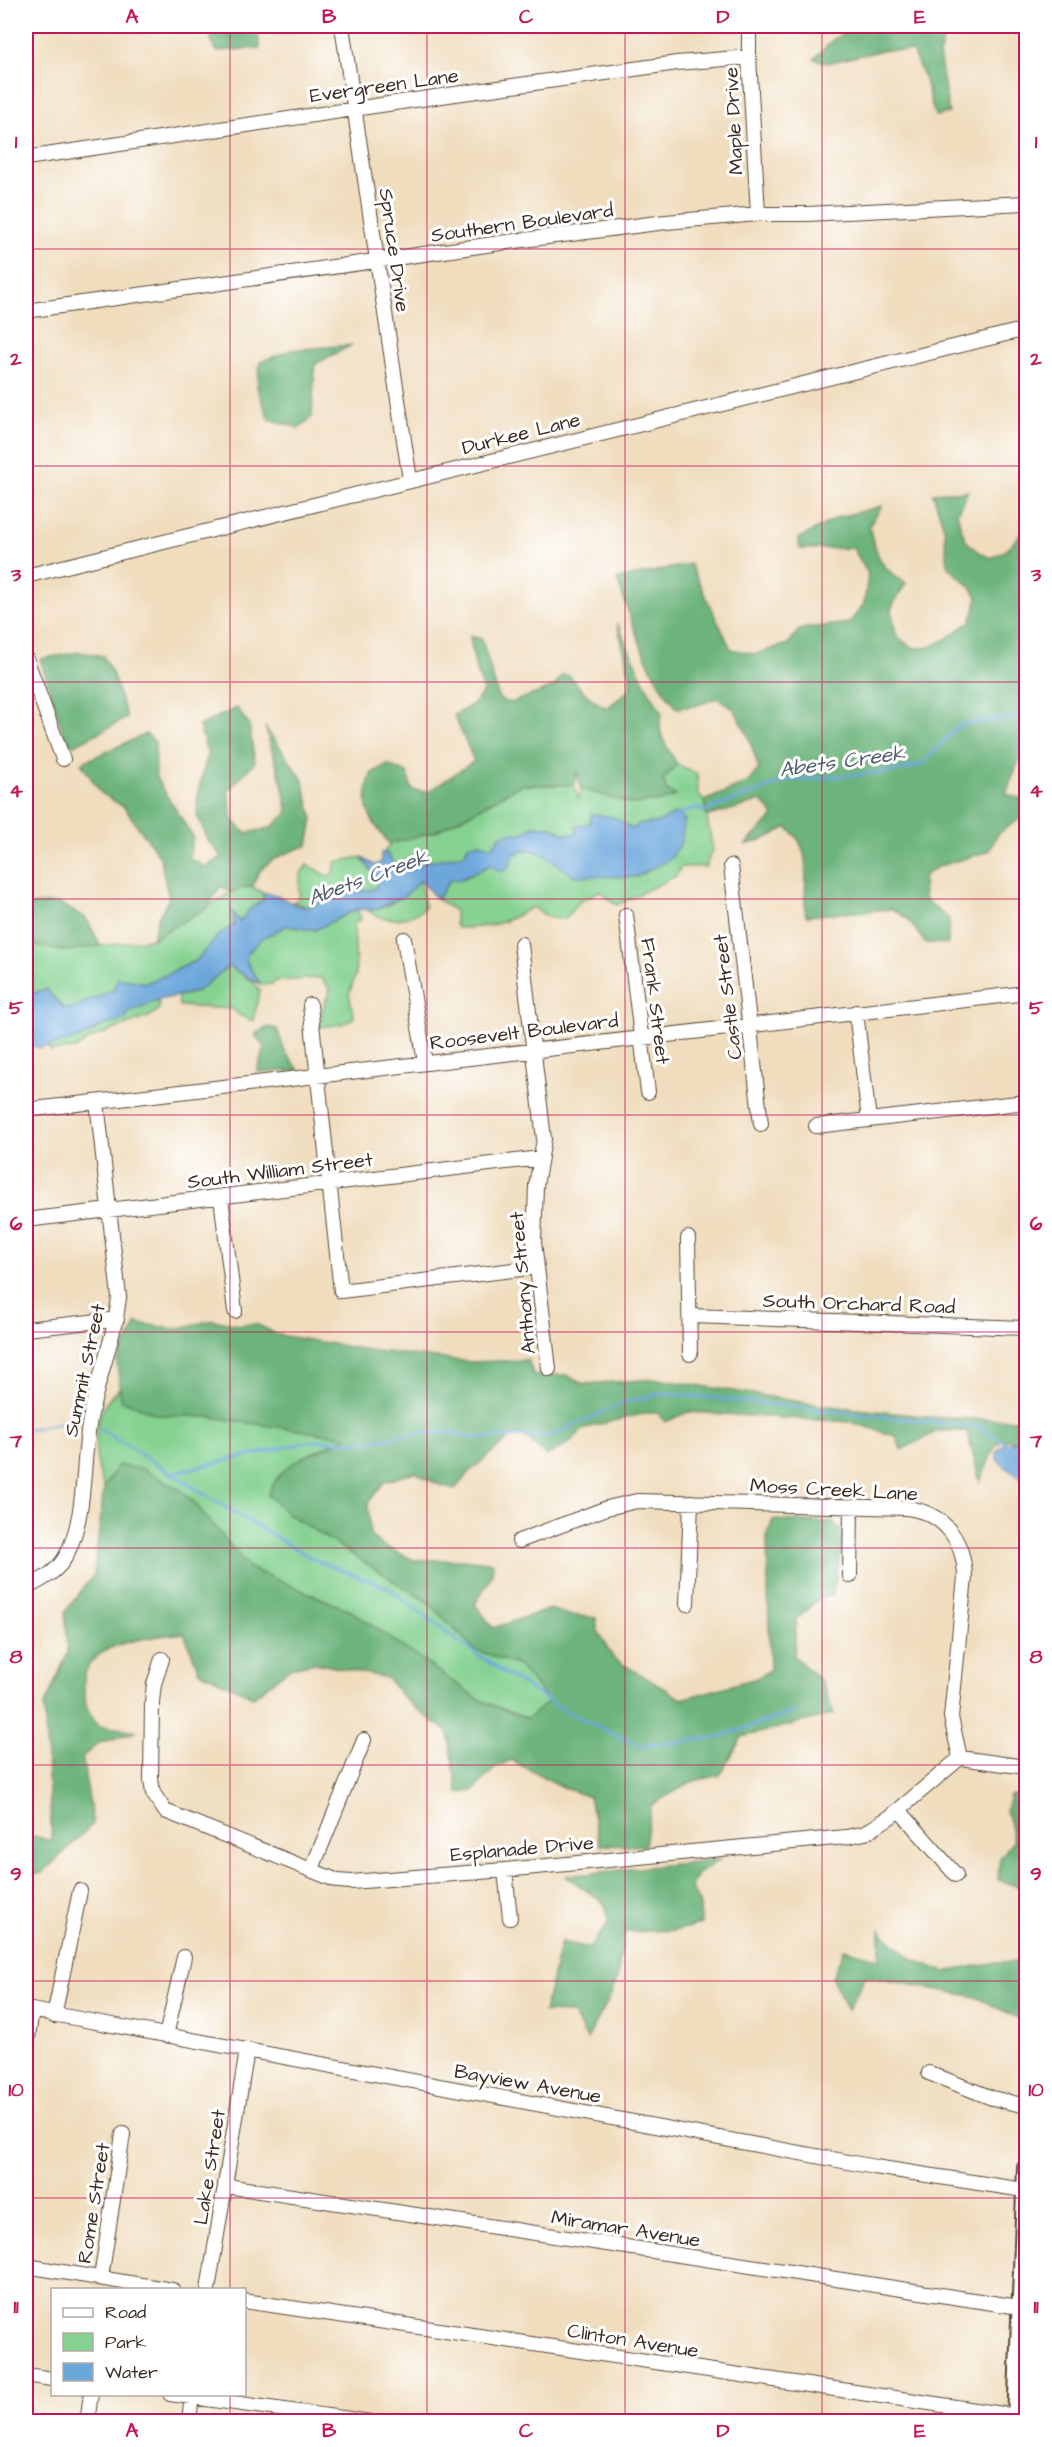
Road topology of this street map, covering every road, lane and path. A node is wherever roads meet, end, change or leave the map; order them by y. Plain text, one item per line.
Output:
1 (342, 26) edge
2 (749, 26) edge
3 (749, 57) junction
4 (356, 109) junction
5 (26, 158) edge
6 (1026, 203) edge
7 (758, 214) junction
8 (376, 261) junction
9 (26, 311) edge
10 (1026, 330) edge
11 (410, 480) junction
12 (26, 576) edge
13 (26, 658) edge
14 (63, 759) dead end
15 (731, 867) dead end
16 (626, 915) dead end
17 (404, 939) dead end
18 (521, 944) dead end
19 (1026, 993) edge
20 (310, 1005) dead end
21 (856, 1012) junction
22 (751, 1024) junction
23 (641, 1037) junction
24 (533, 1049) junction
25 (425, 1062) junction
26 (318, 1075) junction
27 (648, 1092) dead end
28 (98, 1102) junction
29 (1026, 1102) edge
30 (26, 1110) edge
31 (869, 1120) junction
32 (761, 1124) dead end
33 (816, 1126) dead end
34 (540, 1158) junction
35 (328, 1183) junction
36 (220, 1198) junction
37 (110, 1210) junction
38 (26, 1220) edge
39 (688, 1238) dead end
40 (537, 1267) junction
41 (235, 1311) dead end
42 (691, 1316) junction
43 (117, 1319) junction
44 (1026, 1328) edge
45 (26, 1329) edge
46 (690, 1354) dead end
47 (549, 1369) dead end
48 (691, 1502) junction
49 (851, 1507) junction
50 (519, 1541) dead end
51 (850, 1576) dead end
52 (26, 1588) edge
53 (687, 1604) dead end
54 (162, 1659) dead end
55 (364, 1740) dead end
56 (960, 1758) junction
57 (1026, 1767) edge
58 (900, 1811) junction
59 (312, 1869) junction
60 (505, 1870) junction
61 (956, 1875) dead end
62 (80, 1891) dead end
63 (510, 1918) dead end
64 (184, 1957) dead end
65 (29, 2010) edge
66 (54, 2016) junction
67 (166, 2036) junction
68 (247, 2050) junction
69 (26, 2051) edge
70 (929, 2073) dead end
71 (1026, 2106) edge
72 (123, 2134) dead end
73 (1026, 2168) edge
74 (227, 2186) junction
75 (1024, 2190) junction
76 (1024, 2235) edge
77 (26, 2266) edge
78 (101, 2278) junction
79 (165, 2288) edge
80 (208, 2288) edge
81 (246, 2301) edge
82 (1019, 2307) junction
83 (26, 2375) edge
84 (51, 2379) edge
85 (91, 2396) edge
86 (192, 2396) edge
87 (1019, 2417) edge
88 (87, 2421) edge
89 (189, 2421) edge
90 (371, 2421) edge

1 - 4 street, Spruce Drive
2 - 3 street, Maple Drive
3 - 4 street, Evergreen Lane
3 - 7 street, Maple Drive
4 - 5 street, Evergreen Lane
4 - 8 street, Spruce Drive
6 - 7 street, Southern Boulevard
7 - 8 street, Southern Boulevard
8 - 9 street, Southern Boulevard
8 - 11 street, Spruce Drive
10 - 11 street, Durkee Lane
11 - 12 street, Durkee Lane
13 - 14 street
15 - 22 street, Castle Street
16 - 23 street, Frank Street
17 - 25 street
18 - 24 street, Anthony Street
19 - 21 street, Roosevelt Boulevard
20 - 26 street
21 - 22 street, Roosevelt Boulevard
21 - 31 street
22 - 23 street, Roosevelt Boulevard
22 - 32 street, Castle Street
23 - 24 street, Roosevelt Boulevard
23 - 27 street, Frank Street
24 - 25 street, Roosevelt Boulevard
24 - 34 street, Anthony Street
25 - 26 street, Roosevelt Boulevard
26 - 28 street, Roosevelt Boulevard
26 - 35 street
28 - 30 street, Roosevelt Boulevard
28 - 37 street, Summit Street
29 - 31 street
31 - 33 street
34 - 35 street, South William Street
34 - 40 street, Anthony Street
35 - 36 street, South William Street
35 - 40 street
36 - 37 street, South William Street
36 - 41 street
37 - 38 street, South William Street
37 - 43 street, Summit Street
39 - 42 street
40 - 47 street, Anthony Street
42 - 44 street, South Orchard Road
42 - 46 street
43 - 45 street
43 - 52 street, Summit Street
48 - 49 street, Moss Creek Lane
48 - 50 street, Moss Creek Lane
48 - 53 street
49 - 51 street
49 - 56 street, Moss Creek Lane
54 - 59 street, Esplanade Drive
55 - 59 street
56 - 57 street
56 - 58 street, Esplanade Drive
58 - 60 street, Esplanade Drive
58 - 61 street
59 - 60 street, Esplanade Drive
60 - 63 street
62 - 66 street
64 - 67 street
65 - 66 street, Bayview Avenue
65 - 69 street
66 - 67 street, Bayview Avenue
67 - 68 street, Bayview Avenue
68 - 74 street, Lake Street
68 - 75 street, Bayview Avenue
70 - 71 street
72 - 78 street, Rome Street
73 - 75 main road
74 - 80 street, Lake Street
74 - 82 street, Miramar Avenue
75 - 76 main road
76 - 82 main road
77 - 78 street
78 - 79 street
81 - 87 street, Clinton Avenue
82 - 87 main road
83 - 84 street
85 - 88 street
86 - 89 street
86 - 90 street

